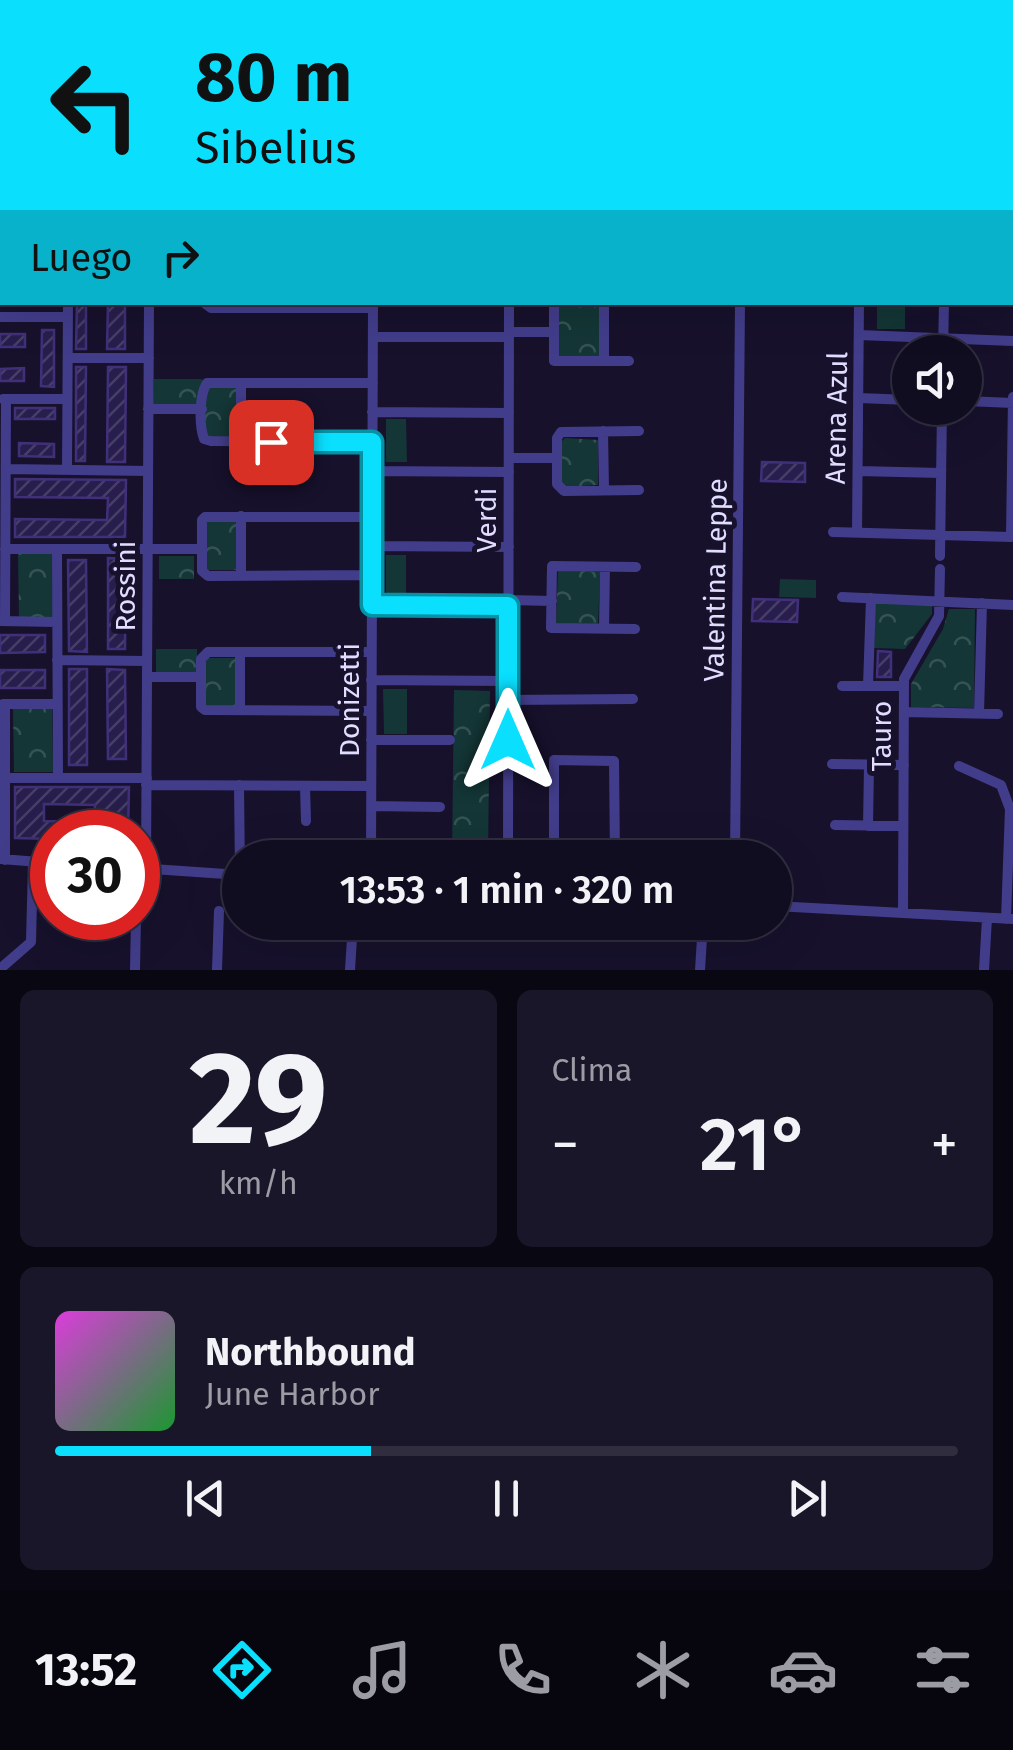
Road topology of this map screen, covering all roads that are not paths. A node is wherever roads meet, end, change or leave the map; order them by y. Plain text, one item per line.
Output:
1 (68, 305) edge
2 (149, 305) edge
3 (242, 305) edge
4 (373, 305) edge
5 (510, 305) edge
6 (554, 305) edge
7 (604, 305) edge
8 (740, 305) edge
9 (860, 305) edge
10 (944, 305) edge
11 (2, 317) edge
12 (68, 317) junction
13 (554, 332) junction
14 (509, 334) junction
15 (859, 335) junction
16 (943, 335) edge
17 (892, 336) edge
18 (373, 338) junction
19 (982, 340) edge
20 (1013, 341) edge
21 (68, 358) junction
22 (149, 358) junction
23 (629, 360) dead end
24 (604, 361) junction
25 (241, 382) junction
26 (372, 383) junction
27 (858, 398) junction
28 (3, 399) edge
29 (68, 399) junction
30 (892, 399) edge
31 (1013, 400) edge
32 (982, 401) edge
33 (148, 409) junction
34 (202, 409) junction
35 (372, 412) junction
36 (509, 413) junction
37 (942, 425) edge
38 (604, 431) junction
39 (639, 431) dead end
40 (240, 442) junction
41 (372, 442) junction
42 (509, 458) junction
43 (557, 458) junction
44 (6, 469) junction
45 (67, 470) junction
46 (148, 470) junction
47 (372, 471) junction
48 (858, 471) junction
49 (509, 472) junction
50 (941, 472) junction
51 (604, 490) junction
52 (639, 490) dead end
53 (241, 516) junction
54 (372, 517) junction
55 (832, 532) dead end
56 (857, 533) junction
57 (940, 536) junction
58 (1011, 538) edge
59 (372, 546) junction
60 (509, 547) junction
61 (5, 548) junction
62 (57, 549) junction
63 (148, 550) junction
64 (201, 550) junction
65 (940, 556) dead end
66 (604, 567) junction
67 (636, 568) dead end
68 (940, 569) dead end
69 (372, 575) junction
70 (240, 576) junction
71 (842, 597) dead end
72 (871, 598) junction
73 (552, 600) junction
74 (939, 602) junction
75 (508, 603) junction
76 (982, 604) junction
77 (372, 605) junction
78 (1013, 605) edge
79 (2, 621) edge
80 (57, 622) junction
81 (604, 629) junction
82 (635, 629) dead end
83 (240, 652) junction
84 (371, 652) junction
85 (57, 660) junction
86 (147, 660) junction
87 (147, 677) junction
88 (201, 677) junction
89 (371, 680) junction
90 (508, 681) junction
91 (842, 686) dead end
92 (868, 686) junction
93 (904, 686) junction
94 (508, 700) junction
95 (633, 700) dead end
96 (3, 704) edge
97 (57, 704) junction
98 (240, 710) junction
99 (371, 710) junction
100 (904, 712) junction
101 (979, 714) junction
102 (998, 714) dead end
103 (371, 740) junction
104 (450, 740) dead end
105 (832, 764) dead end
106 (868, 765) junction
107 (904, 765) junction
108 (959, 766) dead end
109 (5, 778) junction
110 (58, 778) junction
111 (146, 781) junction
112 (239, 785) junction
113 (305, 786) junction
114 (371, 786) junction
115 (371, 806) junction
116 (440, 807) dead end
117 (145, 810) edge
118 (306, 821) dead end
119 (835, 825) dead end
120 (868, 826) junction
121 (903, 826) junction
122 (240, 840) edge
123 (371, 840) edge
124 (508, 840) edge
125 (554, 840) edge
126 (615, 840) edge
127 (735, 840) edge
128 (3, 860) edge
129 (30, 862) edge
130 (160, 870) edge
131 (222, 873) edge
132 (792, 907) edge
133 (218, 910) dead end
134 (902, 913) junction
135 (988, 918) junction
136 (1009, 919) edge
137 (31, 940) edge
138 (136, 940) edge
139 (352, 940) edge
140 (702, 940) edge
141 (0, 969) edge
142 (135, 970) edge
143 (217, 970) edge
144 (350, 970) edge
145 (700, 970) edge
146 (984, 970) edge

1 - 12 street
2 - 22 street, Rossini
3 - 4 street
4 - 18 street, Donizetti
5 - 14 street, Verdi
6 - 13 street
7 - 24 street
8 - 127 street, Valentina Leppe
9 - 15 street, Arena Azul
10 - 16 street
11 - 12 street
12 - 21 street
13 - 14 street
13 - 24 street
14 - 18 street
14 - 36 street, Verdi
15 - 17 street
15 - 27 street, Arena Azul
18 - 26 street, Donizetti
19 - 20 street
21 - 22 street
21 - 29 street
22 - 33 street, Rossini
23 - 24 street
25 - 26 street
25 - 34 street
25 - 40 street
26 - 35 street, Donizetti
27 - 30 street
27 - 48 street, Arena Azul
28 - 29 street
28 - 44 street
29 - 45 street
31 - 32 street
31 - 58 street
33 - 34 street
33 - 46 street, Rossini
34 - 40 street
35 - 36 street
35 - 41 street, Donizetti
36 - 42 street, Verdi
37 - 50 street
38 - 39 street
38 - 43 street
38 - 51 street
40 - 41 street
41 - 47 street, Donizetti
42 - 43 street
42 - 49 street, Verdi
43 - 51 street
44 - 45 street
44 - 61 street
45 - 46 street
46 - 63 street, Rossini
47 - 49 street
47 - 54 street, Donizetti
48 - 50 street
48 - 56 street, Arena Azul
49 - 60 street, Verdi
50 - 57 street
51 - 52 street
53 - 54 street
53 - 64 street
53 - 70 street
54 - 59 street, Donizetti
55 - 56 street
56 - 57 street
57 - 58 street
57 - 65 street
59 - 60 street
59 - 69 street, Donizetti
60 - 75 street, Verdi
61 - 62 street
61 - 79 street
62 - 63 street
62 - 80 street
63 - 64 street
63 - 86 street, Rossini
64 - 70 street
66 - 67 street
66 - 73 street
66 - 81 street
68 - 74 street, Tauro
69 - 70 street
69 - 77 street, Donizetti
71 - 72 street
72 - 74 street
72 - 92 street
73 - 75 street
73 - 81 street
74 - 76 street
74 - 93 street, Tauro
75 - 77 street
75 - 90 street, Verdi
76 - 78 street
76 - 101 street
77 - 84 street, Donizetti
79 - 80 street
80 - 85 street
81 - 82 street
83 - 84 street
83 - 88 street
83 - 98 street
84 - 89 street, Donizetti
85 - 86 street
85 - 97 street
86 - 87 street, Rossini
87 - 88 street
87 - 111 street, Rossini
88 - 98 street
89 - 90 street
89 - 99 street, Donizetti
90 - 94 street, Verdi
91 - 92 street
92 - 93 street
93 - 100 street, Tauro
94 - 95 street
94 - 124 street, Verdi
96 - 97 street
96 - 109 street
97 - 110 street
98 - 99 street
99 - 103 street, Donizetti
100 - 101 street
100 - 107 street, Tauro
101 - 102 street
103 - 104 street
103 - 114 street, Donizetti
105 - 106 street
106 - 107 street
106 - 120 street
107 - 121 street, Tauro
108 - 136 street
109 - 110 street
109 - 128 street
110 - 111 street
111 - 112 street
111 - 117 street, Rossini
112 - 113 street
112 - 122 street
113 - 114 street
113 - 118 street
114 - 115 street, Donizetti
115 - 116 street
115 - 123 street, Donizetti
119 - 120 street
120 - 121 street
121 - 134 street, Tauro
125 - 126 street
128 - 129 street
130 - 131 street
132 - 134 street
133 - 143 street
134 - 135 street
135 - 136 street
135 - 146 street
137 - 141 street
138 - 142 street
139 - 144 street
140 - 145 street

